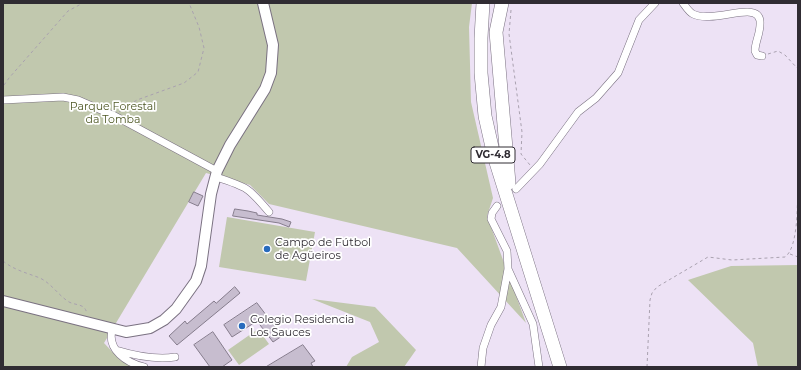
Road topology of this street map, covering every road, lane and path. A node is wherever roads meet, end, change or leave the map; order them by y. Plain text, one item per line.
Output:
1 (83, 3) edge
2 (189, 3) edge
3 (263, 3) edge
4 (483, 3) edge
5 (655, 3) edge
6 (683, 3) edge
7 (507, 4) edge
8 (762, 56) joint
9 (798, 69) edge
10 (3, 91) edge
11 (3, 100) edge
12 (115, 116) junction
13 (535, 168) junction
14 (216, 174) junction
15 (798, 184) edge
16 (516, 188) dead end
17 (497, 206) dead end
18 (798, 208) edge
19 (269, 212) dead end
20 (790, 254) junction
21 (798, 257) edge
22 (3, 261) edge
23 (508, 269) junction
24 (3, 301) edge
25 (540, 301) junction
26 (84, 322) junction
27 (112, 330) junction
28 (116, 350) junction
29 (175, 357) dead end
30 (141, 367) edge
31 (481, 367) edge
32 (539, 367) edge
33 (560, 367) edge
34 (647, 367) edge

1 - 10 path
2 - 12 path
3 - 14 street
4 - 25 highway, VG-4.8
5 - 13 street
6 - 8 street
7 - 13 path
7 - 25 highway
8 - 9 path
11 - 12 street
12 - 14 street
13 - 16 street
14 - 19 street
14 - 27 street
15 - 18 path
17 - 23 street
18 - 20 path
20 - 21 path
20 - 34 path
22 - 26 path
23 - 31 street
23 - 32 street
24 - 26 street
25 - 33 highway, VG-4.8
26 - 27 street
27 - 28 street
28 - 29 street
28 - 30 street

